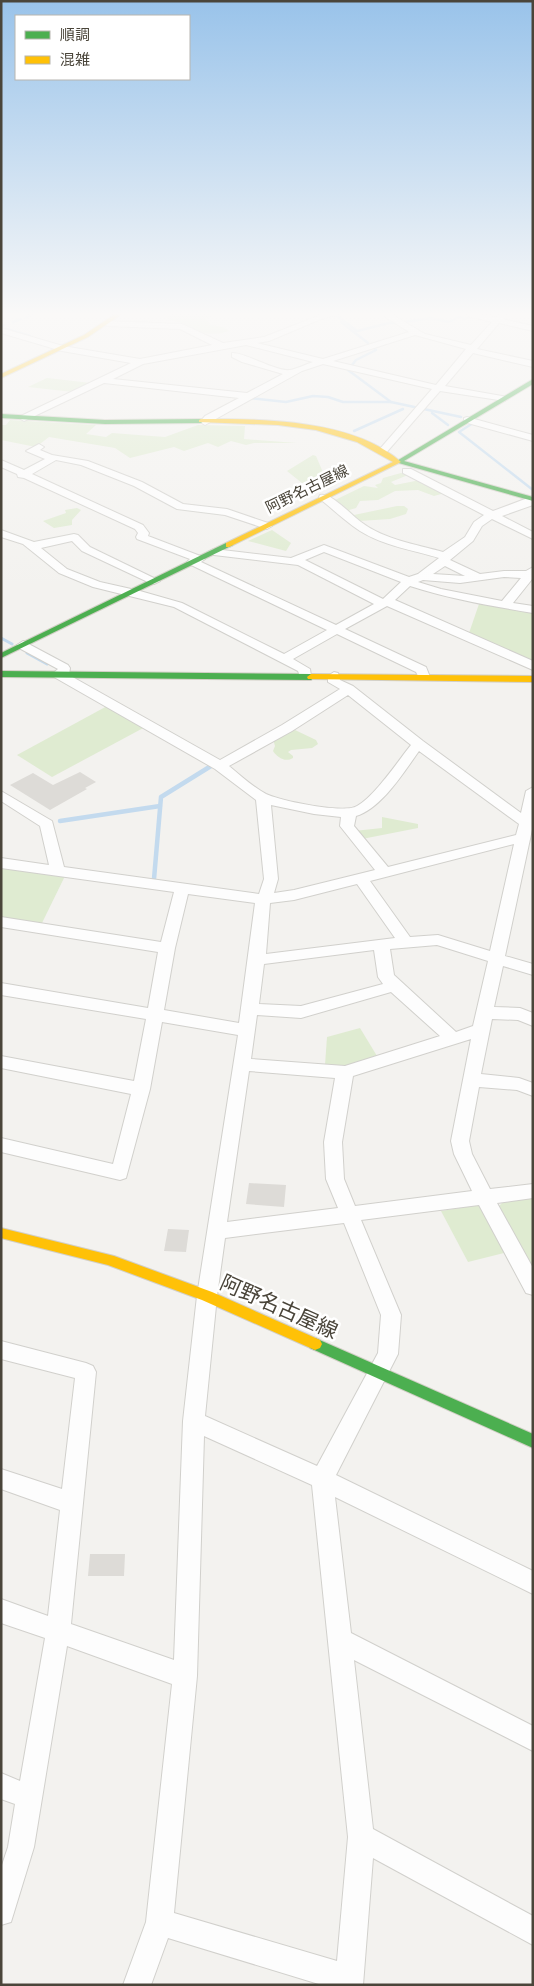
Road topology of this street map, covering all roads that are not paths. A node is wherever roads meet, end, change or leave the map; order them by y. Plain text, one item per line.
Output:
1 (47, 407) edge
2 (229, 407) edge
3 (423, 407) edge
4 (489, 407) edge
5 (1, 416) edge
6 (24, 418) junction
7 (467, 420) junction
8 (205, 422) junction
9 (533, 438) edge
10 (39, 447) dead end
11 (382, 452) junction
12 (50, 459) junction
13 (398, 462) junction
14 (1, 463) edge
15 (407, 471) dead end
16 (22, 474) junction
17 (324, 498) junction
18 (532, 499) edge
19 (499, 515) junction
20 (267, 526) junction
21 (533, 526) edge
22 (1, 533) edge
23 (533, 536) edge
24 (33, 546) junction
25 (214, 552) junction
26 (445, 559) junction
27 (295, 560) junction
28 (196, 561) junction
29 (531, 573) edge
30 (422, 576) junction
31 (474, 577) junction
32 (154, 581) junction
33 (408, 582) junction
34 (132, 592) junction
35 (384, 602) junction
36 (504, 606) junction
37 (533, 610) edge
38 (336, 629) junction
39 (23, 645) junction
40 (1, 656) edge
41 (284, 659) junction
42 (533, 666) edge
43 (1, 674) edge
44 (61, 674) junction
45 (305, 676) junction
46 (334, 676) junction
47 (424, 677) junction
48 (533, 679) edge
49 (349, 689) junction
50 (418, 744) junction
51 (220, 766) junction
52 (533, 791) edge
53 (1, 795) edge
54 (263, 798) junction
55 (348, 812) junction
56 (526, 823) junction
57 (528, 842) edge
58 (1, 863) edge
59 (58, 871) junction
60 (385, 873) junction
61 (361, 880) junction
62 (182, 889) junction
63 (264, 899) junction
64 (1, 922) edge
65 (406, 942) junction
66 (381, 944) junction
67 (167, 948) junction
68 (498, 959) junction
69 (257, 960) junction
70 (533, 970) edge
71 (394, 986) junction
72 (1, 989) edge
73 (250, 1009) junction
74 (486, 1013) junction
75 (155, 1014) junction
76 (533, 1020) edge
77 (246, 1030) junction
78 (481, 1030) junction
79 (453, 1038) junction
80 (1, 1062) edge
81 (241, 1064) junction
82 (346, 1072) junction
83 (471, 1080) junction
84 (141, 1089) junction
85 (533, 1090) edge
86 (1, 1146) edge
87 (533, 1192) edge
88 (485, 1198) junction
89 (348, 1214) junction
90 (218, 1231) junction
91 (1, 1233) edge
92 (533, 1287) edge
93 (207, 1296) junction
94 (1, 1350) edge
95 (379, 1372) junction
96 (194, 1421) junction
97 (533, 1441) edge
98 (1, 1479) edge
99 (322, 1479) junction
100 (71, 1503) junction
101 (533, 1583) edge
102 (1, 1611) edge
103 (58, 1632) junction
104 (340, 1640) junction
105 (185, 1676) junction
106 (533, 1739) edge
107 (1, 1786) edge
108 (29, 1797) junction
109 (361, 1837) junction
110 (1, 1912) edge
111 (160, 1922) junction
112 (533, 1931) edge
113 (349, 1982) edge
114 (137, 1985) edge

1 - 6 street
2 - 8 street
3 - 11 street
4 - 7 main road
5 - 6 main road, 阿野名古屋線
6 - 8 main road, 阿野名古屋線
7 - 9 street
7 - 13 main road
8 - 11 main road, 阿野名古屋線
10 - 12 street
11 - 13 main road, 阿野名古屋線
12 - 16 street
12 - 20 street
13 - 17 main road, 阿野名古屋線
13 - 18 main road
14 - 16 street
15 - 19 street
16 - 28 street
17 - 20 main road, 阿野名古屋線
17 - 26 street
18 - 19 street
19 - 21 street
19 - 23 street
19 - 26 street
20 - 25 main road, 阿野名古屋線
22 - 24 street
24 - 32 street
24 - 34 street
25 - 27 street
25 - 28 main road, 阿野名古屋線
26 - 30 street
26 - 31 street
27 - 33 street
27 - 35 street
28 - 32 main road, 阿野名古屋線
28 - 38 street
29 - 31 street
29 - 36 street
30 - 31 street
30 - 33 street
32 - 34 main road, 阿野名古屋線
33 - 35 street
33 - 36 street
34 - 39 main road, 阿野名古屋線
34 - 41 street
35 - 38 street
35 - 42 street
36 - 37 street
38 - 41 street
38 - 47 street
39 - 40 main road, 阿野名古屋線
39 - 44 street
41 - 45 street
43 - 44 main road
44 - 45 main road
44 - 51 street
45 - 46 main road
46 - 47 main road
46 - 49 street
47 - 48 main road
49 - 50 street
49 - 51 street
50 - 55 street
50 - 56 street
51 - 54 street
52 - 56 street
53 - 59 street
54 - 55 street
54 - 63 street
55 - 60 street
56 - 57 street
57 - 60 street
57 - 68 street
58 - 59 street
59 - 62 street
60 - 61 street
61 - 63 street
61 - 65 street
62 - 63 street
62 - 67 street
63 - 69 street
64 - 67 street
65 - 66 street
65 - 68 street
66 - 69 street
66 - 71 street
67 - 75 street
68 - 70 street
68 - 74 street
69 - 73 street
71 - 73 street
71 - 79 street
72 - 75 street
73 - 77 street
74 - 76 street
74 - 78 street
75 - 77 street
75 - 84 street
77 - 81 street
78 - 79 street
78 - 83 street
79 - 82 street
80 - 84 street
81 - 82 street
81 - 90 street
82 - 89 street
83 - 85 street
83 - 88 street
84 - 86 street
87 - 88 street
88 - 89 street
88 - 92 street
89 - 90 street
89 - 95 street
90 - 93 street
91 - 93 main road, 阿野名古屋線
93 - 95 main road, 阿野名古屋線
93 - 96 street
94 - 100 street
95 - 97 main road, 阿野名古屋線
95 - 99 street
96 - 99 street
96 - 105 street
98 - 100 street
99 - 101 street
99 - 104 street
100 - 103 street
102 - 103 street
103 - 105 street
103 - 108 street
104 - 106 street
104 - 109 street
105 - 111 street
107 - 108 street
108 - 110 street
109 - 112 street
109 - 113 street
111 - 113 street
111 - 114 street

